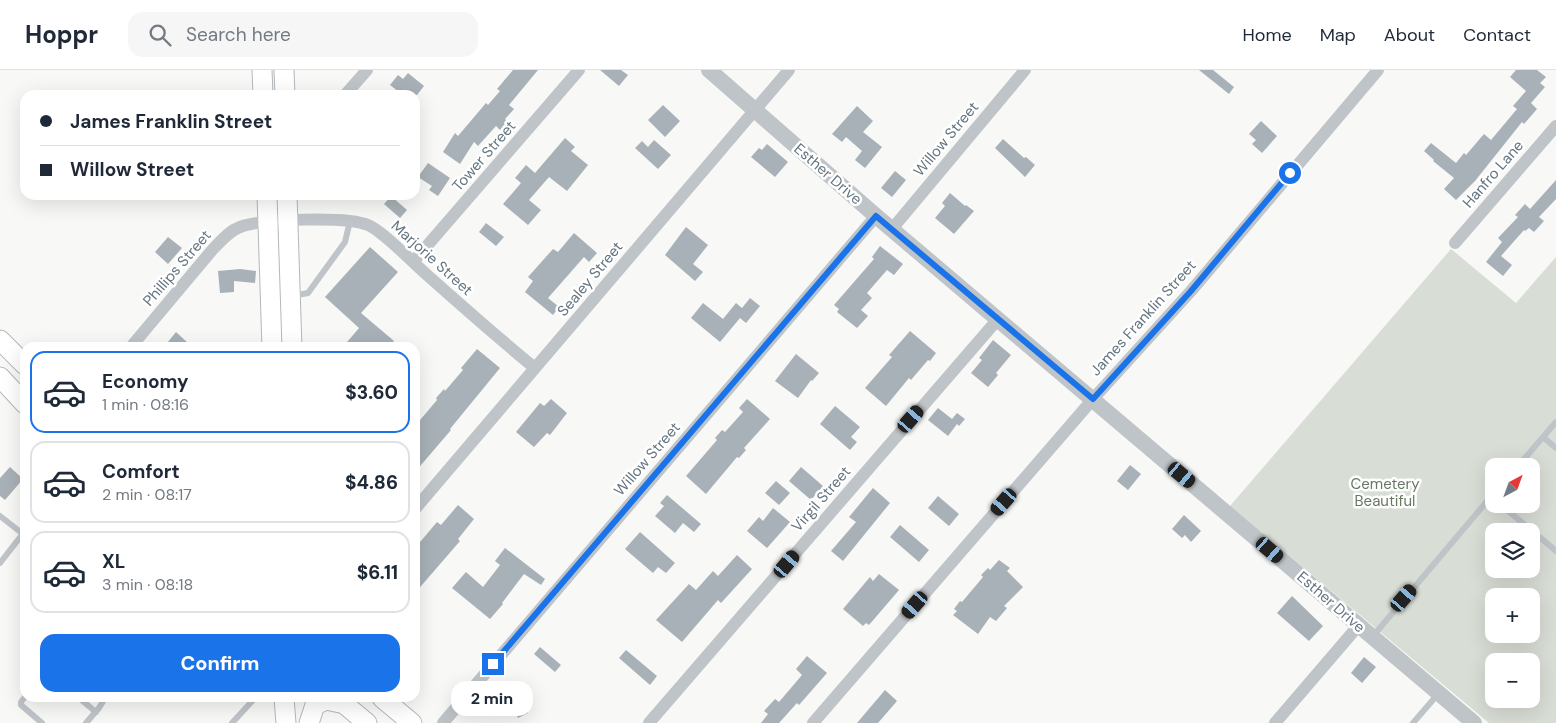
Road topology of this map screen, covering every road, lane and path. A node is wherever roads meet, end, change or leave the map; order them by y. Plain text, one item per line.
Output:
1 (262, 70) edge
2 (284, 70) edge
3 (367, 70) edge
4 (579, 70) edge
5 (710, 70) edge
6 (789, 70) edge
7 (1025, 70) edge
8 (1378, 70) edge
9 (263, 90) edge
10 (285, 90) edge
11 (349, 90) edge
12 (755, 110) junction
13 (1556, 126) edge
14 (267, 200) edge
15 (287, 200) edge
16 (876, 216) junction
17 (288, 220) junction
18 (268, 221) junction
19 (350, 221) junction
20 (892, 229) junction
21 (1455, 243) dead end
22 (413, 262) junction
23 (291, 296) junction
24 (998, 318) junction
25 (0, 340) edge
26 (135, 342) edge
27 (272, 342) edge
28 (292, 342) edge
29 (20, 360) edge
30 (535, 368) junction
31 (0, 378) edge
32 (20, 399) edge
33 (1093, 399) junction
34 (1556, 422) edge
35 (1543, 438) junction
36 (1556, 448) edge
37 (1525, 458) edge
38 (420, 503) edge
39 (1485, 505) edge
40 (1511, 513) edge
41 (0, 516) edge
42 (20, 530) edge
43 (20, 538) edge
44 (1556, 551) edge
45 (0, 563) edge
46 (1359, 626) junction
47 (1372, 637) junction
48 (1438, 693) junction
49 (21, 702) edge
50 (84, 702) edge
51 (102, 702) edge
52 (251, 702) edge
53 (284, 702) edge
54 (304, 702) edge
55 (322, 702) edge
56 (342, 702) edge
57 (387, 702) edge
58 (96, 712) junction
59 (42, 723) edge
60 (86, 723) edge
61 (232, 723) edge
62 (286, 723) edge
63 (304, 723) edge
64 (309, 723) edge
65 (367, 723) edge
66 (412, 723) edge
67 (443, 723) edge
68 (649, 723) edge
69 (814, 723) edge
70 (1275, 723) edge
71 (1413, 723) edge
72 (1474, 723) edge

1 - 9 main road
2 - 10 main road
3 - 11 street
4 - 22 street, Tower Street
5 - 12 street, Esther Drive
6 - 12 street, Sealey Street
7 - 20 street, Willow Street
8 - 33 street, James Franklin Street
12 - 16 street, Esther Drive
12 - 30 street, Sealey Street
13 - 21 street, Hanfro Lane
14 - 18 main road
15 - 17 main road
16 - 20 street, Esther Drive
16 - 67 street, Willow Street
17 - 18 street, Phillips Street
17 - 19 street, Marjorie Street
17 - 23 main road
18 - 26 street, Phillips Street
18 - 27 main road
19 - 22 street, Marjorie Street
19 - 23 lane
20 - 24 street, Esther Drive
22 - 30 street, Marjorie Street
23 - 28 main road
24 - 33 street, Esther Drive
24 - 68 street, Virgil Street
25 - 29 main road
30 - 38 street, Sealey Street
31 - 32 main road
33 - 46 street, Esther Drive
33 - 69 street, James Franklin Street
34 - 35 lane
35 - 36 lane
35 - 37 lane
39 - 47 lane
40 - 44 lane
41 - 42 lane
43 - 45 lane
46 - 47 street, Esther Drive
46 - 70 street
47 - 48 street, Esther Drive
48 - 71 lane
48 - 72 street, Esther Drive
49 - 59 lane
50 - 58 lane
51 - 58 lane
52 - 61 lane
53 - 62 main road
54 - 63 main road
55 - 64 main road
56 - 65 main road
57 - 66 main road
58 - 60 lane

